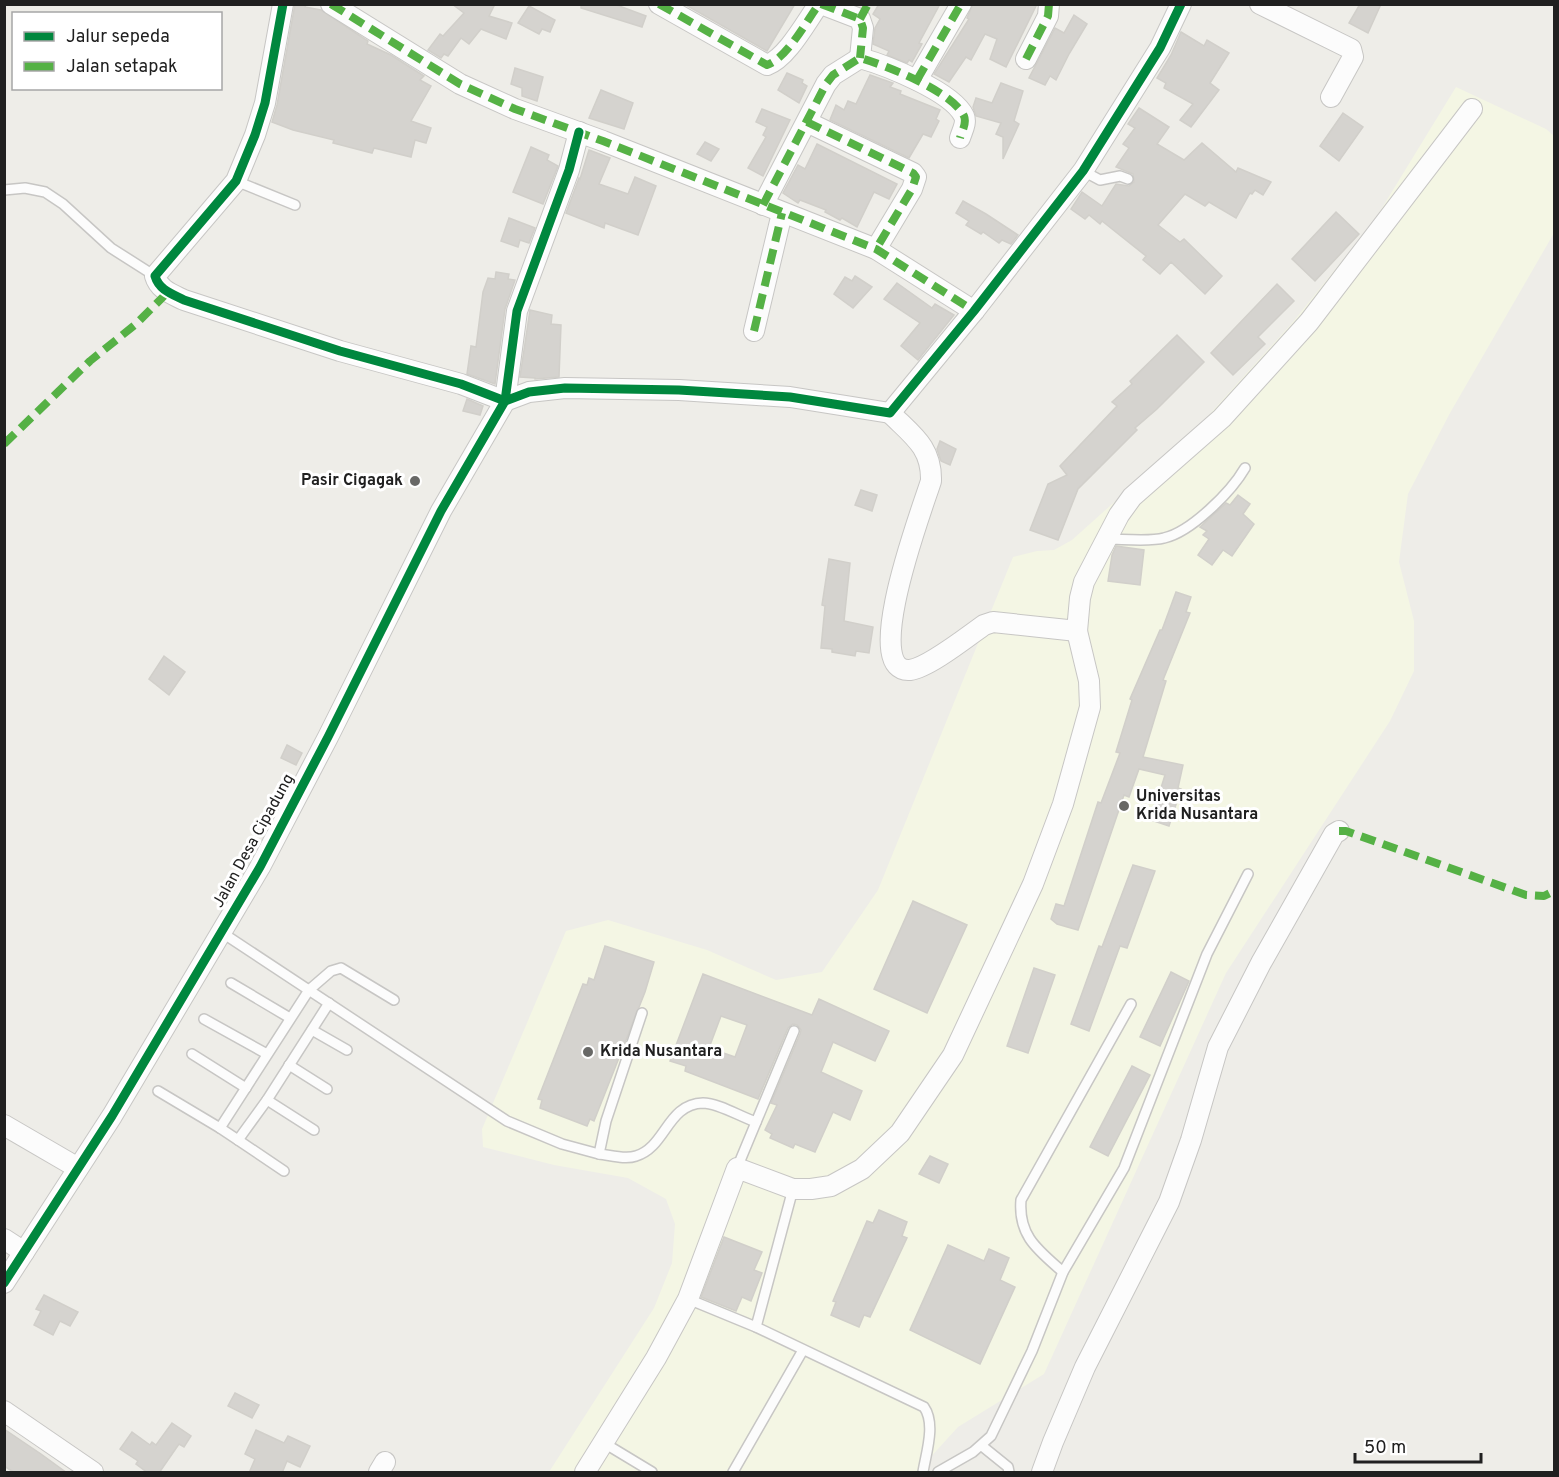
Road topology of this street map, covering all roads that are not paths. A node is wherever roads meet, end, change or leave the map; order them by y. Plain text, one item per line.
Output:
1 (283, 4) edge
2 (331, 4) edge
3 (659, 4) edge
4 (820, 4) edge
5 (961, 4) edge
6 (1049, 4) edge
7 (1181, 4) edge
8 (1260, 4) edge
9 (864, 12) edge
10 (860, 58) junction
11 (1026, 59) dead end
12 (917, 80) junction
13 (1331, 97) dead end
14 (1472, 109) dead end
15 (807, 122) junction
16 (579, 132) junction
17 (960, 138) dead end
18 (1083, 171) junction
19 (1128, 179) dead end
20 (236, 181) junction
21 (4, 190) edge
22 (296, 205) dead end
23 (763, 205) junction
24 (782, 213) junction
25 (876, 249) junction
26 (155, 276) junction
27 (974, 311) junction
28 (754, 331) dead end
29 (505, 401) junction
30 (890, 412) junction
31 (1245, 468) dead end
32 (1107, 538) junction
33 (1077, 631) junction
34 (1339, 831) dead end
35 (1248, 874) dead end
36 (221, 932) junction
37 (231, 983) dead end
38 (309, 990) junction
39 (394, 1000) dead end
40 (329, 1003) junction
41 (1131, 1004) dead end
42 (642, 1013) dead end
43 (290, 1018) junction
44 (204, 1019) dead end
45 (312, 1030) junction
46 (794, 1031) dead end
47 (347, 1050) dead end
48 (192, 1054) dead end
49 (267, 1054) junction
50 (289, 1065) junction
51 (246, 1088) junction
52 (327, 1089) dead end
53 (158, 1091) dead end
54 (267, 1100) junction
55 (756, 1122) junction
56 (4, 1125) edge
57 (220, 1128) junction
58 (314, 1130) dead end
59 (238, 1140) junction
60 (599, 1154) junction
61 (78, 1168) junction
62 (737, 1168) junction
63 (284, 1171) dead end
64 (794, 1188) junction
65 (4, 1239) edge
66 (24, 1252) junction
67 (1062, 1272) junction
68 (4, 1283) edge
69 (688, 1299) junction
70 (756, 1327) junction
71 (803, 1350) junction
72 (4, 1411) edge
73 (604, 1443) junction
74 (982, 1446) junction
75 (93, 1473) edge
76 (585, 1473) edge
77 (652, 1473) edge
78 (733, 1473) edge
79 (923, 1473) edge
80 (938, 1473) edge
81 (1010, 1473) edge
82 (1042, 1473) edge

1 - 20 street
2 - 16 street
3 - 4 street
4 - 9 street
5 - 12 street
6 - 11 street
7 - 18 street
8 - 13 street
9 - 10 street
10 - 12 street
10 - 15 street
12 - 17 street
14 - 32 street
15 - 23 street
15 - 25 street
16 - 23 street
16 - 29 street
18 - 19 lane
18 - 27 street
20 - 22 lane
20 - 26 street
21 - 26 lane
23 - 24 street
24 - 25 street
24 - 28 street
25 - 27 street
26 - 29 street
27 - 30 street
29 - 30 street
29 - 36 street, Jalan Desa Cipadung
30 - 33 street
31 - 32 lane
32 - 33 street
33 - 64 street
34 - 82 street
35 - 67 lane
36 - 38 lane
36 - 61 street, Jalan Desa Cipadung
37 - 43 lane
38 - 39 lane
38 - 40 lane
38 - 43 lane
40 - 45 lane
40 - 60 lane
41 - 67 lane
42 - 60 lane
43 - 49 lane
44 - 49 lane
45 - 47 lane
45 - 50 lane
46 - 55 lane
48 - 51 lane
49 - 51 lane
50 - 52 lane
50 - 54 lane
51 - 57 lane
53 - 57 lane
54 - 58 lane
54 - 59 lane
55 - 60 lane
55 - 62 lane
56 - 61 street
57 - 59 lane
59 - 63 lane
61 - 66 street, Jalan Desa Cipadung
62 - 64 street
62 - 69 street
64 - 70 lane
65 - 66 street
66 - 68 street, Jalan Desa Cipadung
67 - 74 lane
69 - 70 lane
69 - 73 street
70 - 71 lane
71 - 78 lane
71 - 79 lane
72 - 75 street
73 - 76 street
73 - 77 lane
74 - 80 lane
74 - 81 lane

